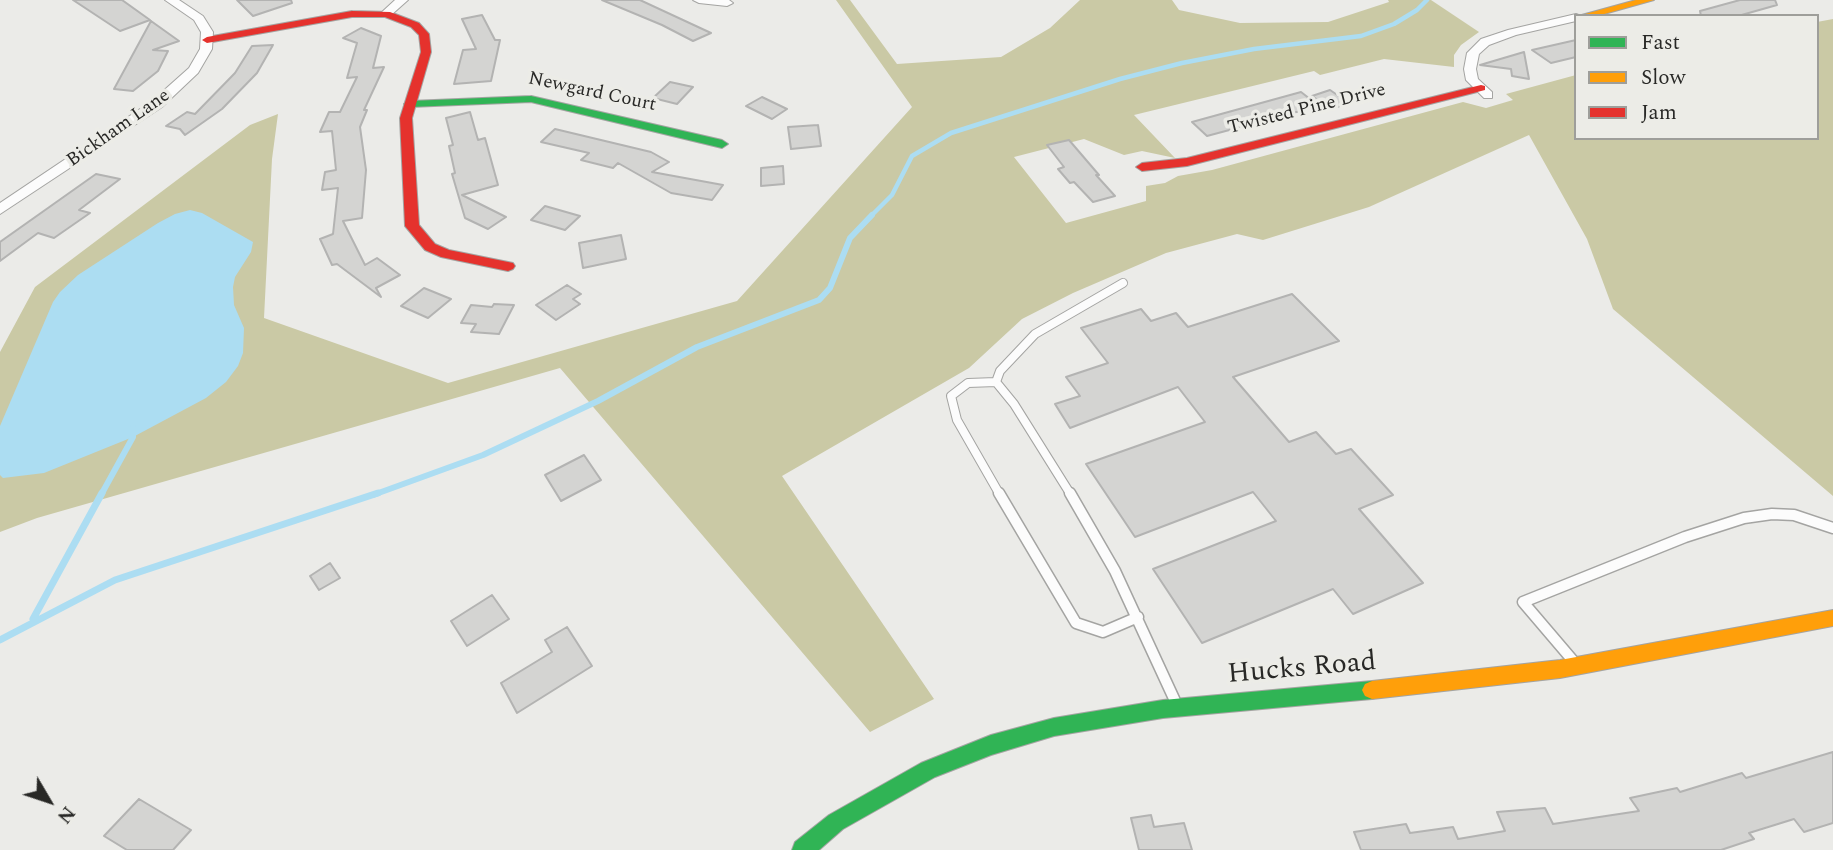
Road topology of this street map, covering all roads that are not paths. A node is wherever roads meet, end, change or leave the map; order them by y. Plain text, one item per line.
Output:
1 (171, 0) edge
2 (401, 0) edge
3 (699, 0) edge
4 (1649, 0) edge
5 (726, 3) dead end
6 (386, 14) junction
7 (1591, 14) edge
8 (1574, 17) edge
9 (207, 40) junction
10 (1484, 92) joint
11 (410, 103) junction
12 (722, 144) dead end
13 (1142, 167) dead end
14 (0, 210) edge
15 (508, 266) dead end
16 (1123, 284) dead end
17 (996, 382) junction
18 (1833, 528) edge
19 (1138, 617) junction
20 (1833, 618) edge
21 (1578, 666) junction
22 (1178, 708) junction
23 (803, 850) edge

1 - 9 street
2 - 6 street
3 - 5 street
4 - 7 street
6 - 9 street
6 - 11 street
8 - 10 street
9 - 14 street, Bickham Lane
10 - 13 street, Twisted Pine Drive
11 - 12 street, Newgard Court
11 - 15 street
16 - 17 lane
17 - 19 lane
17 - 19 lane
18 - 21 lane
19 - 22 lane
20 - 21 street, Hucks Road
21 - 22 street, Hucks Road
22 - 23 street, Hucks Road

